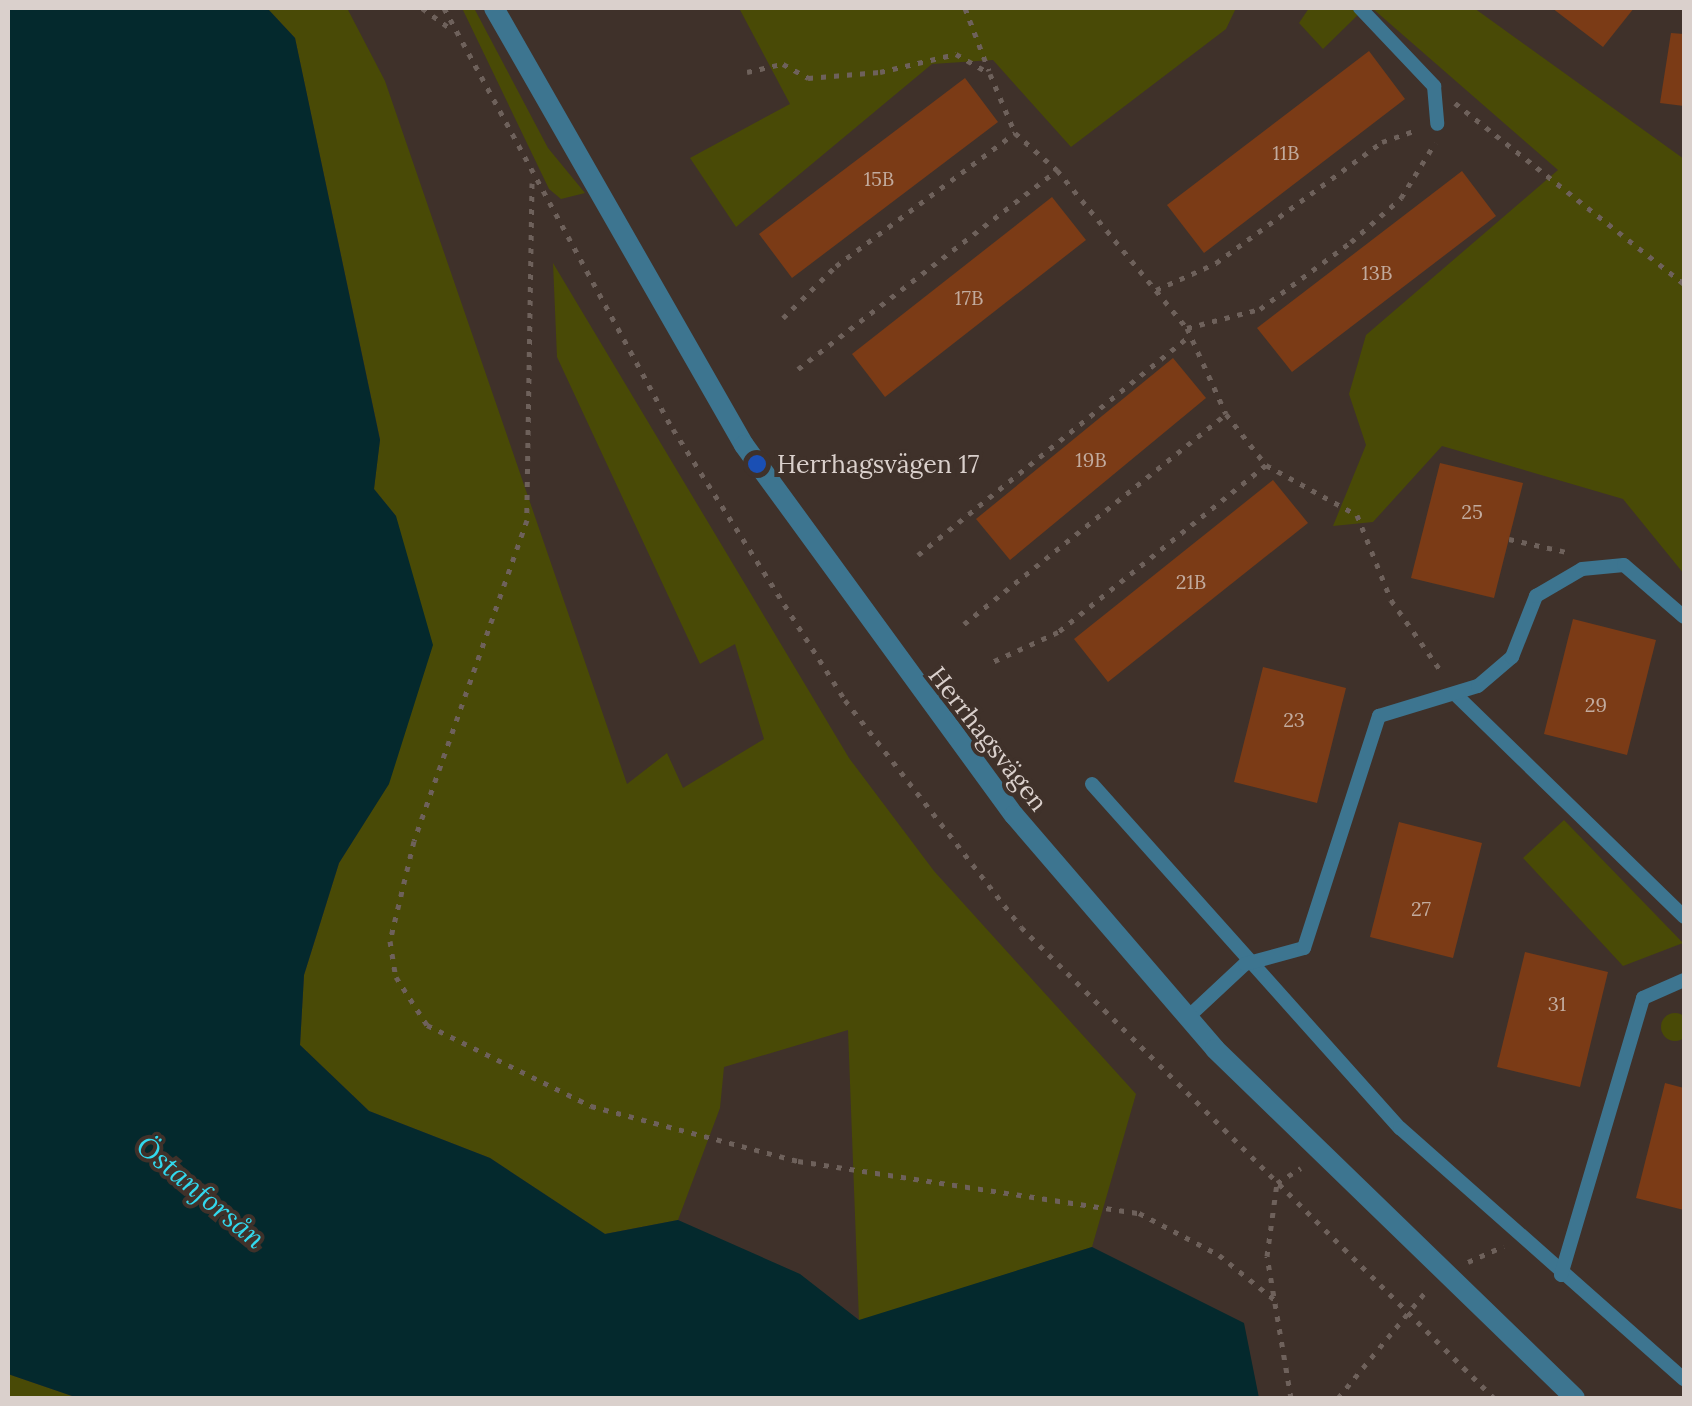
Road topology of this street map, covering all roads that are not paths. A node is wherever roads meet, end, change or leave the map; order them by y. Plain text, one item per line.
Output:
1 (494, 8) edge
2 (1360, 8) edge
3 (1437, 124) road end
4 (1684, 617) edge
5 (1456, 695) junction
6 (1092, 784) dead end
7 (1684, 917) edge
8 (1245, 964) junction
9 (1684, 980) edge
10 (1186, 1018) junction
11 (1562, 1275) junction
12 (1684, 1379) edge
13 (1575, 1398) edge

1 - 10 street, Herrhagsvägen
2 - 3 lane
4 - 5 lane
5 - 7 lane
5 - 8 lane
6 - 8 lane
8 - 10 lane
8 - 11 lane
9 - 11 lane
10 - 13 street, Herrhagsvägen
11 - 12 lane

